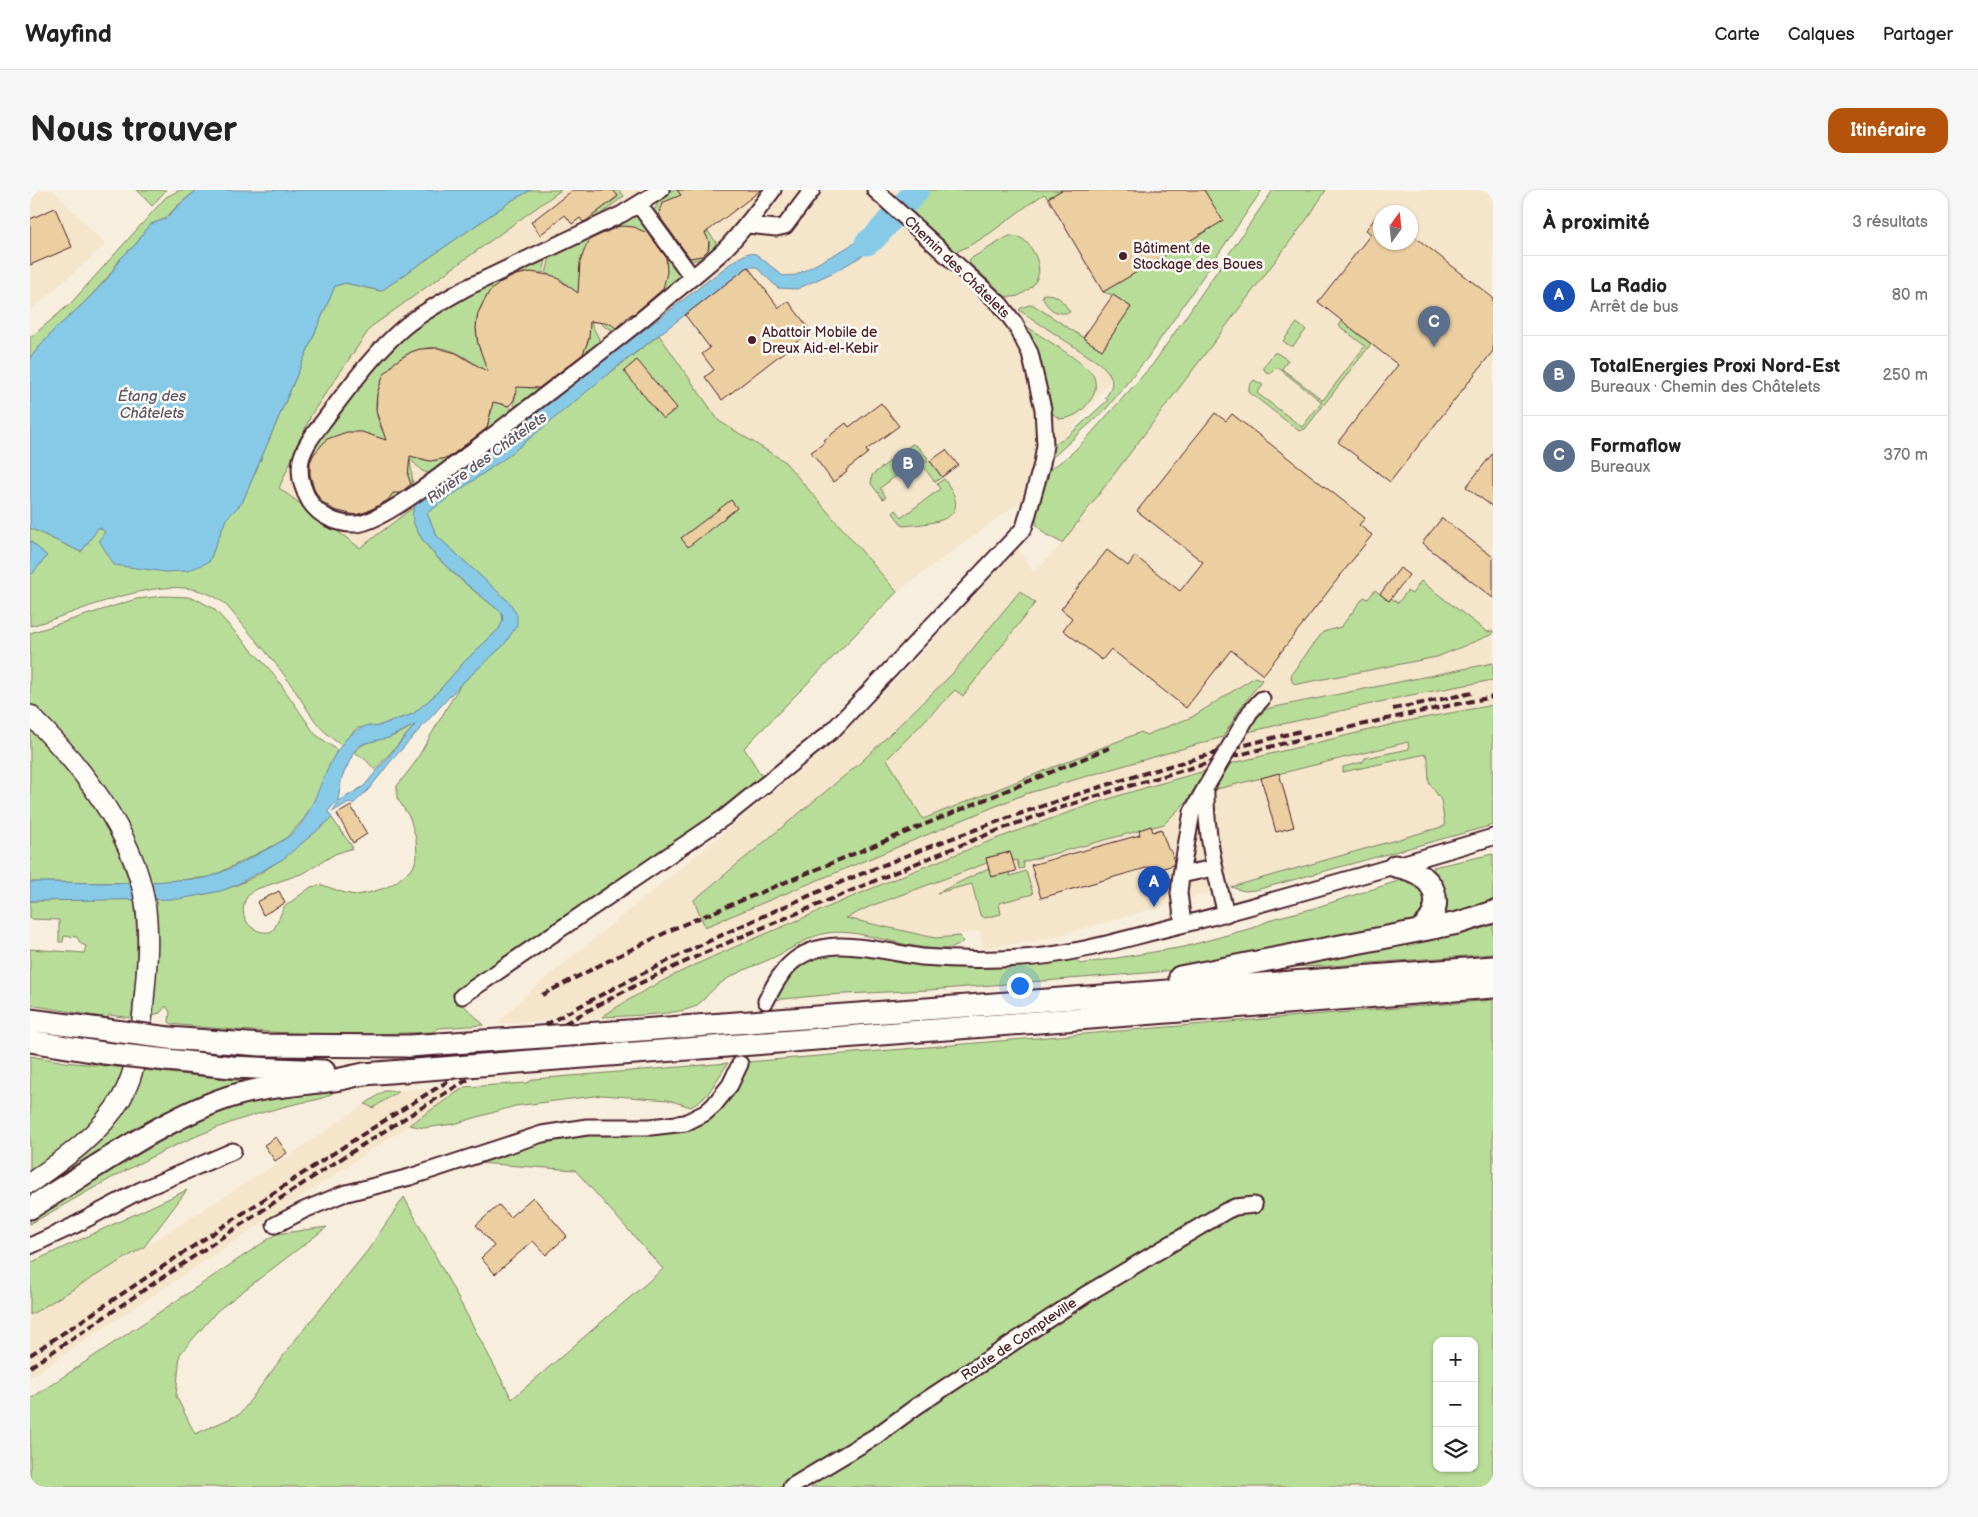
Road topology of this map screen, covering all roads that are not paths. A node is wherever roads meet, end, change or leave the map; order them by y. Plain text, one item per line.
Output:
1 (662, 190) edge
2 (773, 190) edge
3 (812, 190) edge
4 (875, 190) edge
5 (639, 205) junction
6 (748, 224) junction
7 (692, 277) junction
8 (1262, 699) dead end
9 (30, 715) edge
10 (1206, 787) junction
11 (1493, 838) edge
12 (1395, 866) junction
13 (1214, 868) junction
14 (1181, 875) junction
15 (1493, 912) edge
16 (1226, 914) junction
17 (1183, 924) junction
18 (1418, 931) junction
19 (1493, 967) edge
20 (1493, 987) edge
21 (462, 996) dead end
22 (766, 1001) dead end
23 (924, 1009) junction
24 (30, 1020) edge
25 (30, 1041) edge
26 (740, 1064) dead end
27 (364, 1074) junction
28 (233, 1151) dead end
29 (30, 1182) edge
30 (1254, 1205) dead end
31 (30, 1208) edge
32 (275, 1225) dead end
33 (30, 1246) edge
34 (791, 1487) edge

1 - 5 street
2 - 6 street
3 - 6 street
4 - 21 street, Chemin des Châtelets
5 - 7 street
5 - 7 street
6 - 7 street
8 - 10 street, bridge
9 - 29 main road
10 - 13 street
10 - 14 street
11 - 12 street
12 - 16 street
12 - 18 highway
13 - 14 street
13 - 16 street
14 - 17 street
15 - 18 highway
16 - 17 street
17 - 22 street
18 - 23 highway
19 - 23 highway
20 - 27 highway, bridge
23 - 24 highway, bridge
25 - 27 highway, bridge
26 - 32 street
27 - 31 highway
28 - 33 street
30 - 34 street, Route de Compteville

